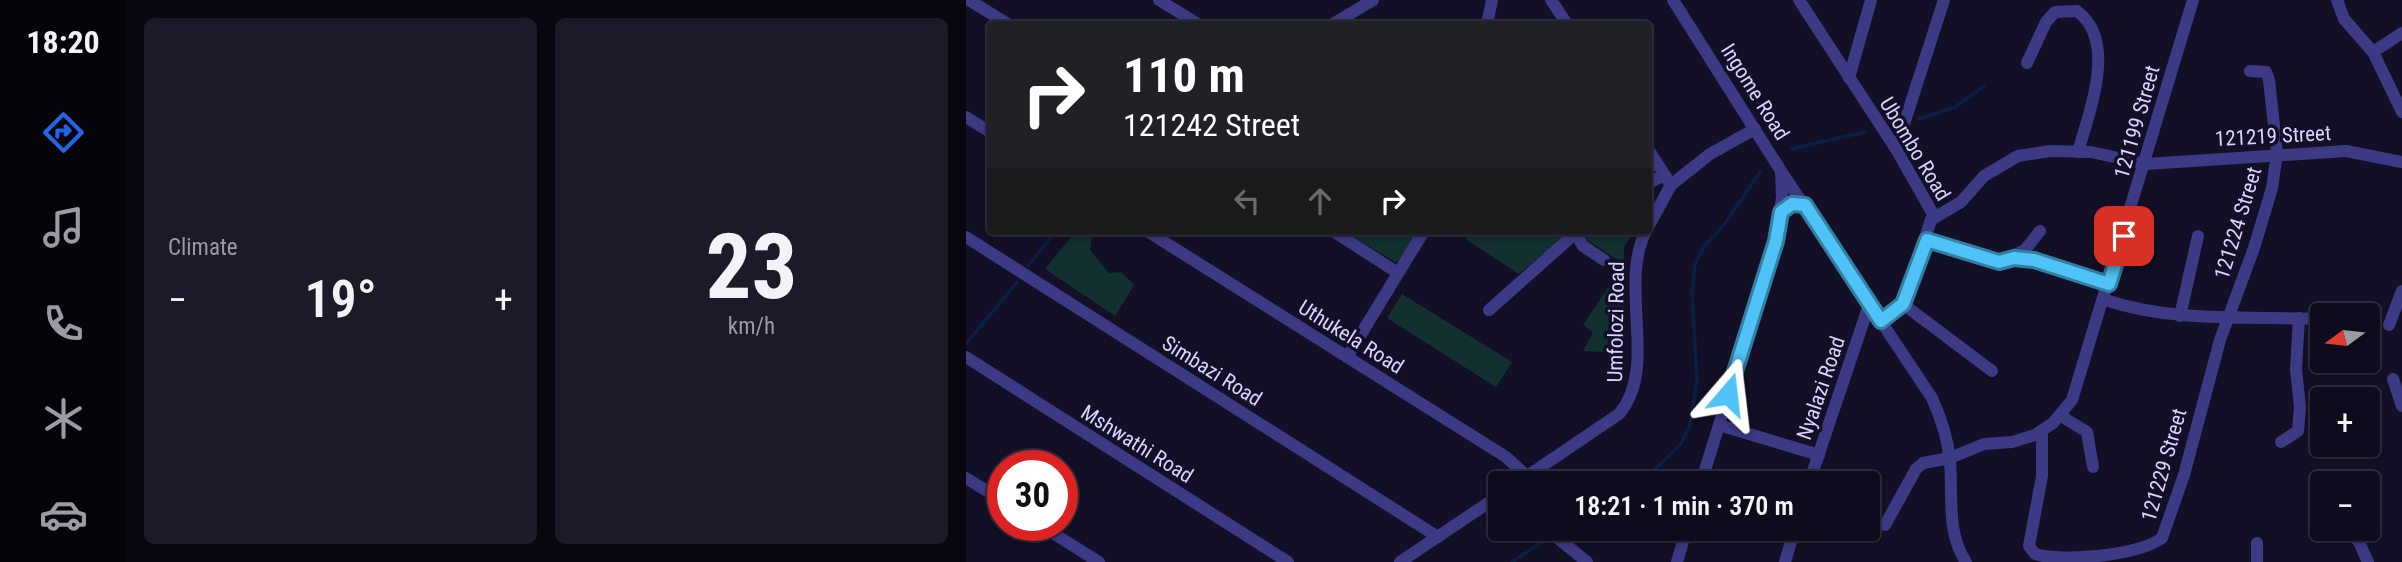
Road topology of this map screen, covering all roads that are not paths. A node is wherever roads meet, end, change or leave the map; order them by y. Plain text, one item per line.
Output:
1 (969, 0) edge
2 (1159, 0) edge
3 (1373, 0) edge
4 (1492, 0) edge
5 (1551, 0) edge
6 (1673, 0) edge
7 (1799, 0) edge
8 (1871, 0) edge
9 (1944, 0) edge
10 (2193, 0) edge
11 (2337, 0) edge
12 (2079, 5) edge
13 (1003, 21) edge
14 (1193, 21) edge
15 (1338, 21) edge
16 (1488, 21) edge
17 (1565, 21) edge
18 (2402, 33) edge
19 (2373, 52) junction
20 (2027, 63) dead end
21 (2250, 71) dead end
22 (1849, 78) junction
23 (2402, 112) edge
24 (966, 117) edge
25 (1755, 129) junction
26 (987, 130) edge
27 (1896, 149) junction
28 (2078, 152) junction
29 (2277, 153) junction
30 (1652, 155) edge
31 (2402, 162) edge
32 (2146, 163) junction
33 (1781, 171) junction
34 (1668, 180) junction
35 (1652, 182) edge
36 (1805, 205) junction
37 (1781, 212) junction
38 (1652, 217) edge
39 (1934, 218) junction
40 (2040, 231) dead end
41 (1153, 235) edge
42 (1340, 235) edge
43 (1422, 235) edge
44 (1573, 235) edge
45 (1578, 235) edge
46 (1645, 235) edge
47 (2198, 236) dead end
48 (966, 237) edge
49 (1927, 240) junction
50 (2014, 258) junction
51 (1604, 260) dead end
52 (1398, 273) junction
53 (2109, 284) junction
54 (2402, 291) edge
55 (2105, 300) junction
56 (1869, 304) junction
57 (1903, 304) junction
58 (1489, 310) dead end
59 (2180, 316) junction
60 (2228, 317) junction
61 (2299, 318) junction
62 (2310, 318) edge
63 (1881, 321) junction
64 (2389, 325) dead end
65 (966, 357) edge
66 (1347, 357) junction
67 (1992, 372) dead end
68 (2393, 379) dead end
69 (2402, 407) edge
70 (2061, 416) junction
71 (1718, 425) junction
72 (2042, 431) junction
73 (2281, 442) dead end
74 (1819, 455) junction
75 (1950, 458) junction
76 (2093, 467) dead end
77 (1516, 471) edge
78 (1538, 471) edge
79 (1705, 471) edge
80 (1813, 471) edge
81 (966, 478) edge
82 (987, 491) edge
83 (1488, 503) edge
84 (1885, 525) dead end
85 (1438, 537) junction
86 (1066, 541) edge
87 (1561, 541) edge
88 (1683, 541) edge
89 (1791, 541) edge
90 (2358, 541) edge
91 (2257, 543) dead end
92 (1099, 562) edge
93 (1288, 562) edge
94 (1400, 562) edge
95 (1587, 562) edge
96 (1677, 562) edge
97 (1785, 562) edge
98 (1966, 562) edge
99 (2257, 562) edge
100 (2368, 562) edge

1 - 13 street
2 - 14 street
3 - 15 street
4 - 16 street
5 - 17 street
6 - 25 street, Ingome Road
7 - 22 street, Ubombo Road
8 - 22 street
9 - 27 street
10 - 32 street, 121199 Street
11 - 19 street
12 - 20 street
12 - 28 street
18 - 19 street
19 - 23 street
21 - 29 street, 121224 Street
22 - 27 street, Ubombo Road
24 - 26 street
25 - 33 street, Ingome Road
25 - 34 street, Umfolozi Road
27 - 39 street, Ubombo Road
28 - 32 street, 121219 Street
28 - 39 street, 121219 Street
29 - 31 street, 121219 Street
29 - 32 street, 121219 Street
29 - 60 street, 121224 Street
30 - 34 street
32 - 53 street, 121199 Street
33 - 36 street
33 - 37 street, Ingome Road
34 - 35 street
34 - 38 street, Umfolozi Road
36 - 37 street
36 - 56 street
37 - 71 street, Ingome Road
39 - 49 street, Ubombo Road
40 - 50 street
41 - 66 street, Uthukela Road
42 - 52 street
43 - 52 street
44 - 58 street
45 - 51 street
46 - 78 street, Umfolozi Road
47 - 59 street
48 - 85 street, Simbazi Road
49 - 50 street
49 - 57 street, Ubombo Road
50 - 53 street
52 - 66 street
53 - 55 street, 121199 Street
54 - 64 street
55 - 59 street
55 - 70 street, 121199 Street
56 - 63 street
56 - 74 street, Nyalazi Road
57 - 63 street
57 - 67 street
59 - 60 street
60 - 61 street
60 - 72 street, 121229 Street
61 - 62 street
61 - 73 street
63 - 75 street
65 - 93 street, Mshwathi Road
66 - 77 street, Uthukela Road
68 - 69 street
70 - 72 street, 121199 Street
70 - 76 street
71 - 74 street
71 - 79 street, Ingome Road
72 - 75 street, 121199 Street
74 - 80 street, Nyalazi Road
75 - 84 street, 121199 Street
75 - 98 street
81 - 82 street
83 - 85 street
85 - 94 street
86 - 92 street
87 - 95 street
88 - 96 street
89 - 97 street
90 - 100 street
91 - 99 street

